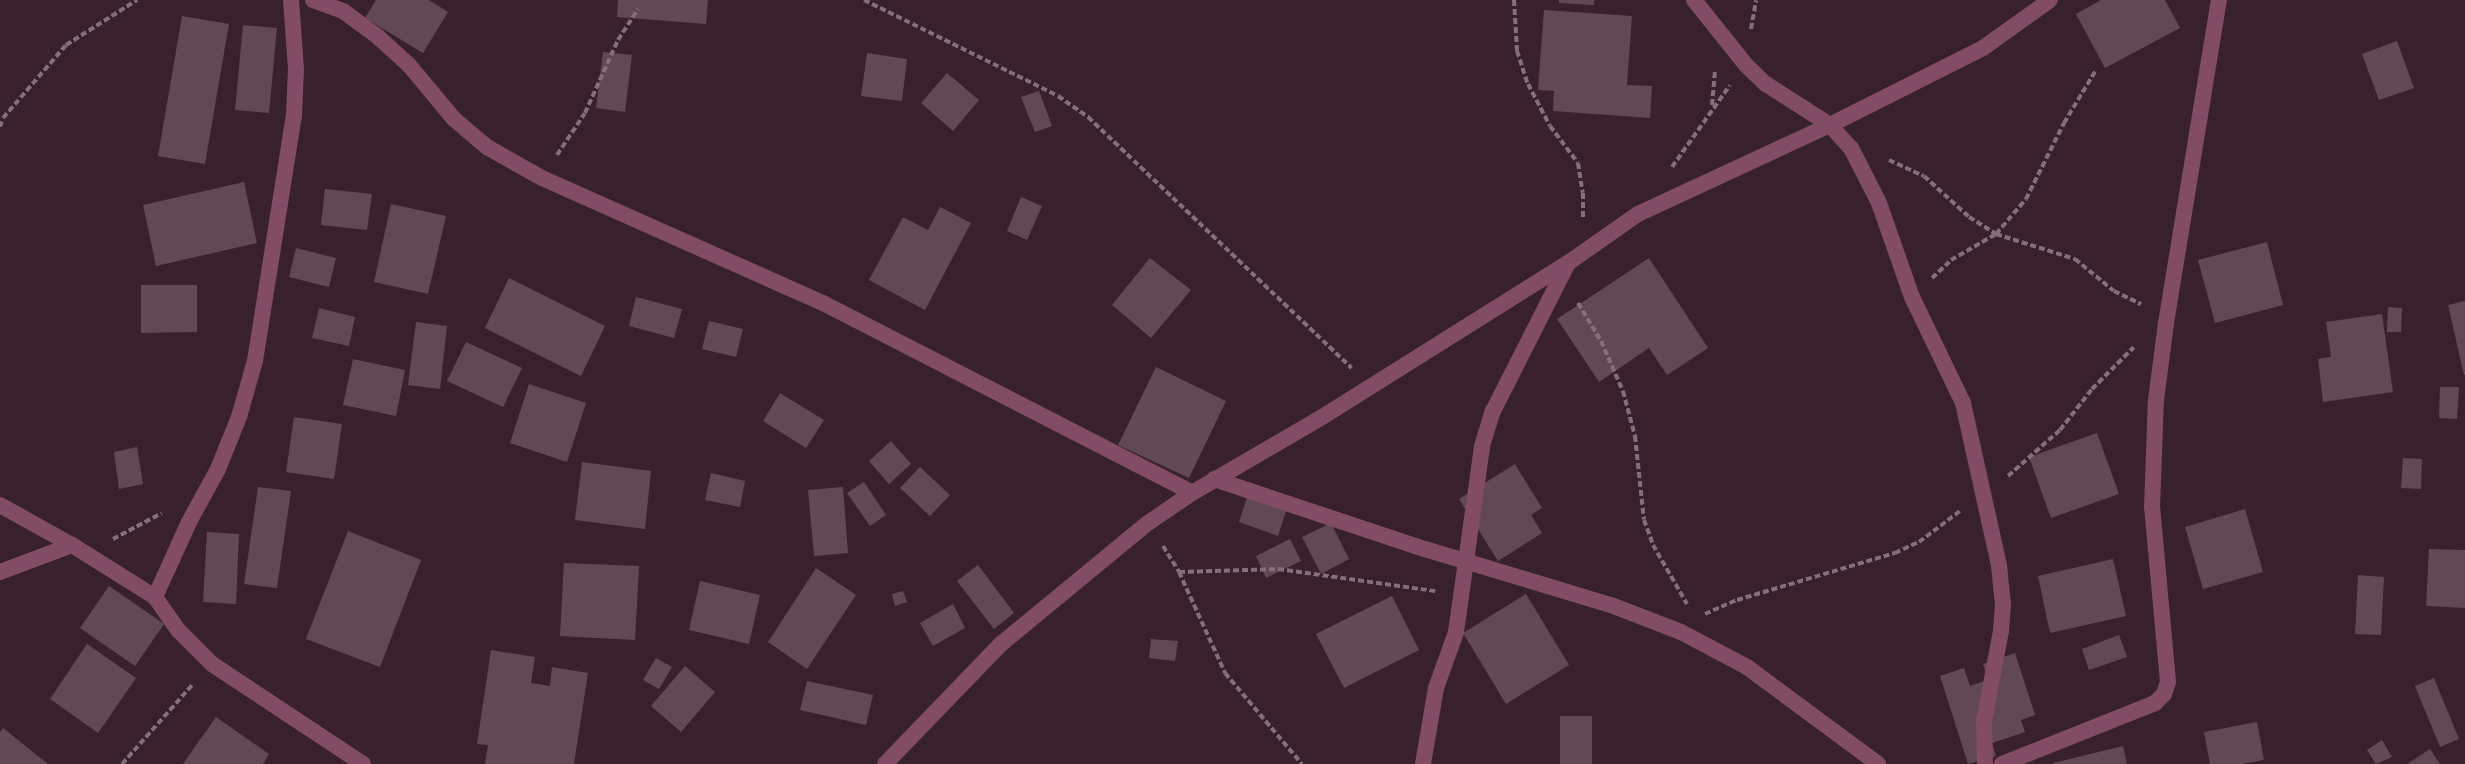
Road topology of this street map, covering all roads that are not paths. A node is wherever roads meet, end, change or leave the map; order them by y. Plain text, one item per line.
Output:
1 (291, 0) edge
2 (313, 0) edge
3 (1694, 0) edge
4 (2050, 0) edge
5 (2219, 0) edge
6 (345, 6) edge
7 (1830, 125) junction
8 (1565, 269) junction
9 (1214, 479) junction
10 (1192, 493) junction
11 (0, 505) edge
12 (79, 550) junction
13 (1468, 561) junction
14 (0, 572) edge
15 (155, 597) junction
16 (363, 764) edge
17 (885, 764) edge
18 (1423, 764) edge
19 (1878, 764) edge
20 (1985, 764) edge
21 (2002, 764) edge

1 - 15 street
2 - 6 street
3 - 7 street
4 - 7 street
5 - 21 street
6 - 10 street
7 - 8 street
7 - 20 street
8 - 9 street
8 - 13 street
9 - 10 street
9 - 13 street
10 - 17 street
11 - 12 street
12 - 14 street
12 - 15 street
13 - 18 street
13 - 19 street
15 - 16 street

